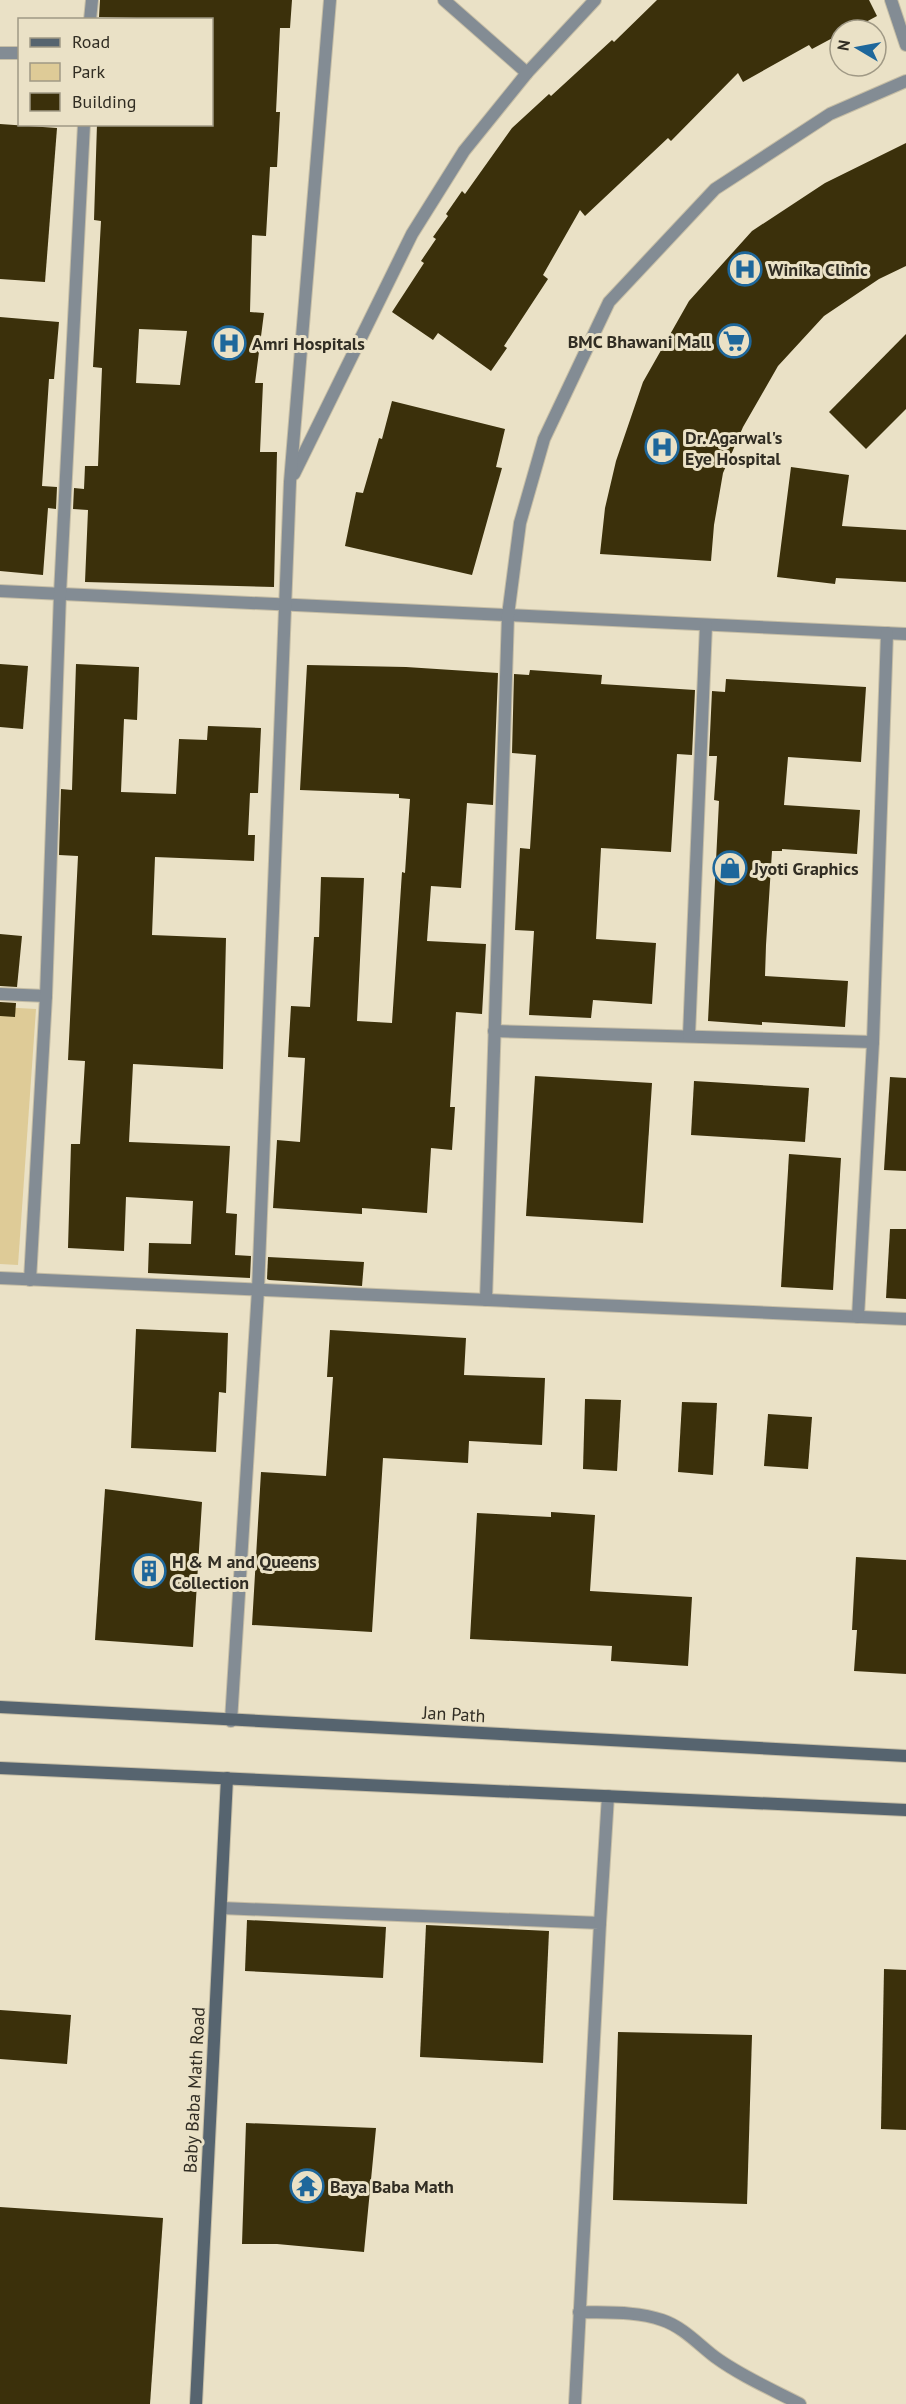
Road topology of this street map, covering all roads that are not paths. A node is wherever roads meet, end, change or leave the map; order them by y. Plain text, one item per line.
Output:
1 (92, 0) edge
2 (330, 0) edge
3 (444, 0) edge
4 (595, 0) edge
5 (891, 0) edge
6 (90, 18) edge
7 (906, 45) edge
8 (0, 53) edge
9 (18, 53) edge
10 (527, 74) junction
11 (906, 81) edge
12 (84, 126) edge
13 (290, 482) junction
14 (0, 591) edge
15 (60, 594) junction
16 (287, 605) junction
17 (508, 615) junction
18 (706, 625) junction
19 (887, 633) junction
20 (906, 634) edge
21 (0, 994) edge
22 (46, 996) junction
23 (494, 1031) junction
24 (689, 1036) junction
25 (873, 1042) junction
26 (0, 1278) edge
27 (30, 1280) junction
28 (258, 1290) junction
29 (486, 1300) junction
30 (858, 1317) junction
31 (906, 1319) edge
32 (0, 1707) edge
33 (231, 1721) junction
34 (906, 1756) edge
35 (0, 1768) edge
36 (227, 1778) junction
37 (608, 1796) junction
38 (906, 1810) edge
39 (221, 1908) junction
40 (600, 1923) junction
41 (579, 2312) junction
42 (196, 2404) edge
43 (574, 2404) edge
44 (800, 2404) edge

1 - 6 street
2 - 13 street
3 - 10 street
4 - 10 street
5 - 7 street
8 - 9 street
10 - 13 street
11 - 17 street
12 - 15 street
13 - 16 street
14 - 15 street
15 - 16 street
15 - 22 street
16 - 17 street
16 - 28 street
17 - 18 street
17 - 23 street
18 - 19 street
18 - 24 street
19 - 20 street
19 - 25 street
21 - 22 street
22 - 27 street
23 - 24 street
23 - 29 street
24 - 25 street
25 - 30 street
26 - 27 street
27 - 28 street
28 - 29 street
28 - 33 street
29 - 30 street
30 - 31 street
32 - 33 main road, Jan Path
33 - 34 main road, Jan Path
35 - 36 main road
36 - 37 main road
36 - 39 main road, Baby Baba Math Road
37 - 38 main road
37 - 40 street
39 - 40 street
39 - 42 main road, Baby Baba Math Road
40 - 41 street
41 - 43 street
41 - 44 street

